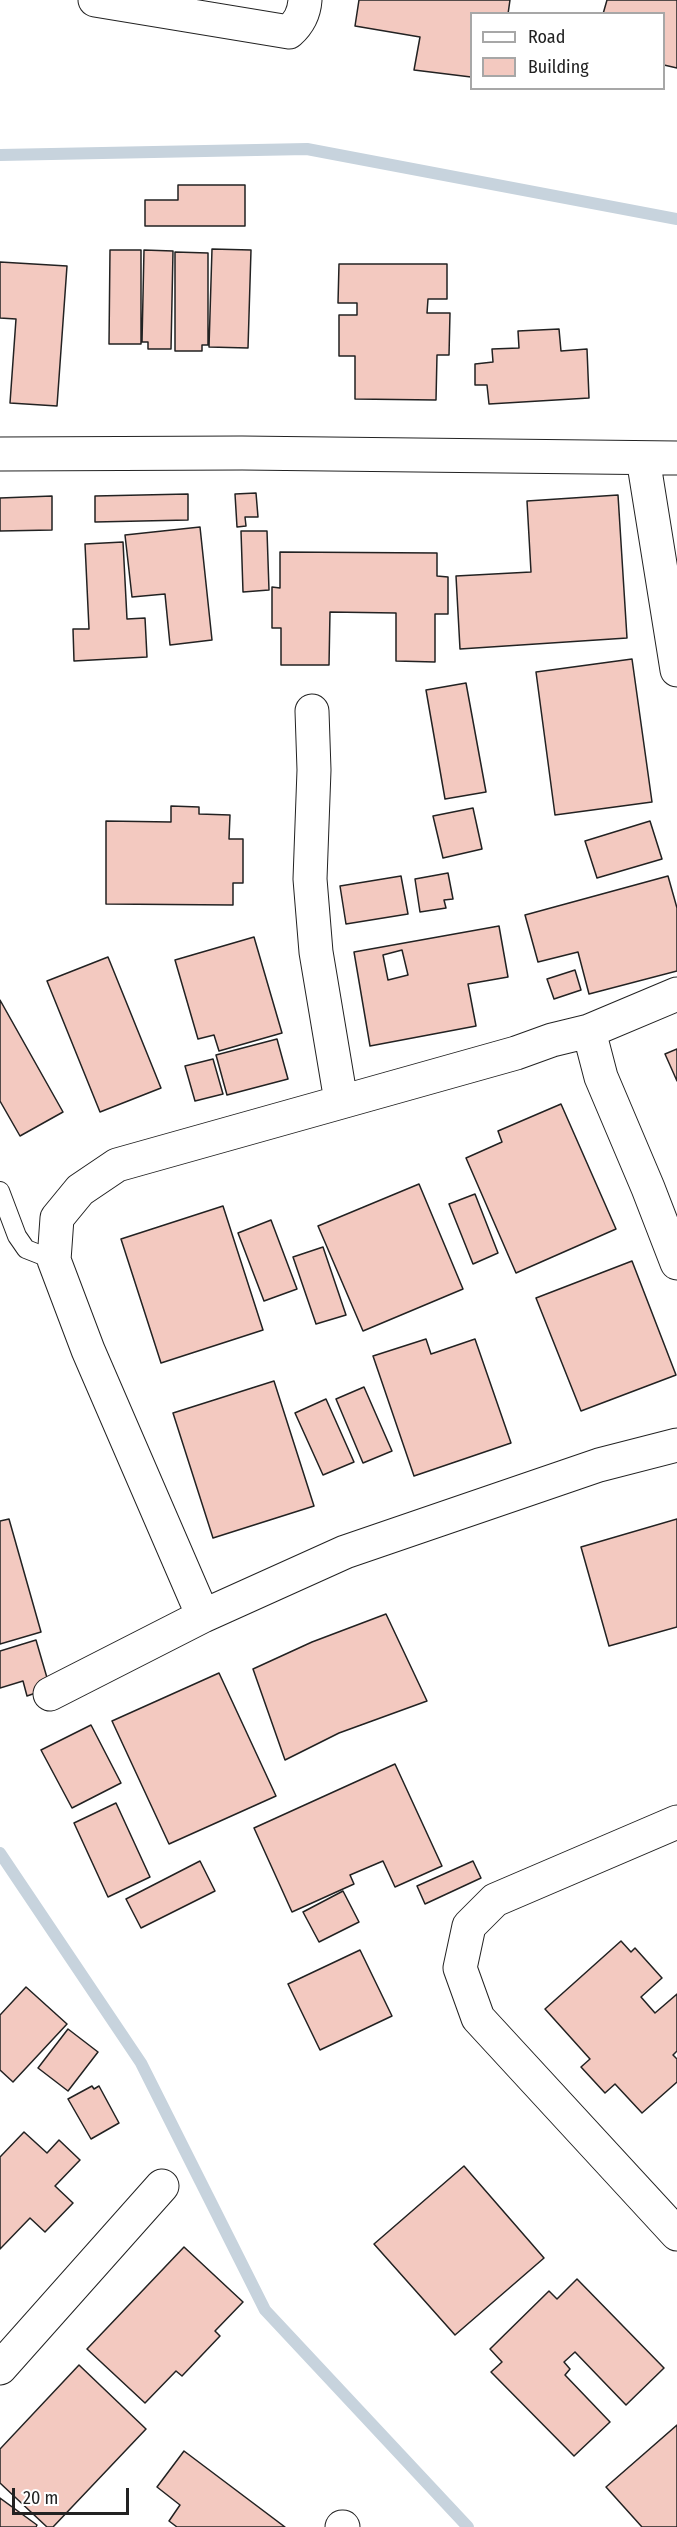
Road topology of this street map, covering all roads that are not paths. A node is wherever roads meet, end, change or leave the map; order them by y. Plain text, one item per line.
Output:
1 (95, 0) edge
2 (305, 0) edge
3 (0, 454) edge
4 (642, 458) junction
5 (677, 458) edge
6 (677, 670) edge
7 (312, 711) dead end
8 (677, 994) edge
9 (589, 1032) junction
10 (341, 1101) junction
11 (0, 1191) edge
12 (54, 1260) junction
13 (677, 1263) edge
14 (677, 1445) edge
15 (203, 1616) junction
16 (50, 1694) dead end
17 (677, 1822) edge
18 (162, 2186) dead end
19 (677, 2234) edge
20 (0, 2368) edge

1 - 2 street
3 - 4 street
4 - 5 street
4 - 6 street
7 - 10 street
8 - 9 street
9 - 10 street
9 - 13 street
10 - 12 street
11 - 12 lane
12 - 15 street
14 - 15 street
15 - 16 street
17 - 19 street
18 - 20 street

